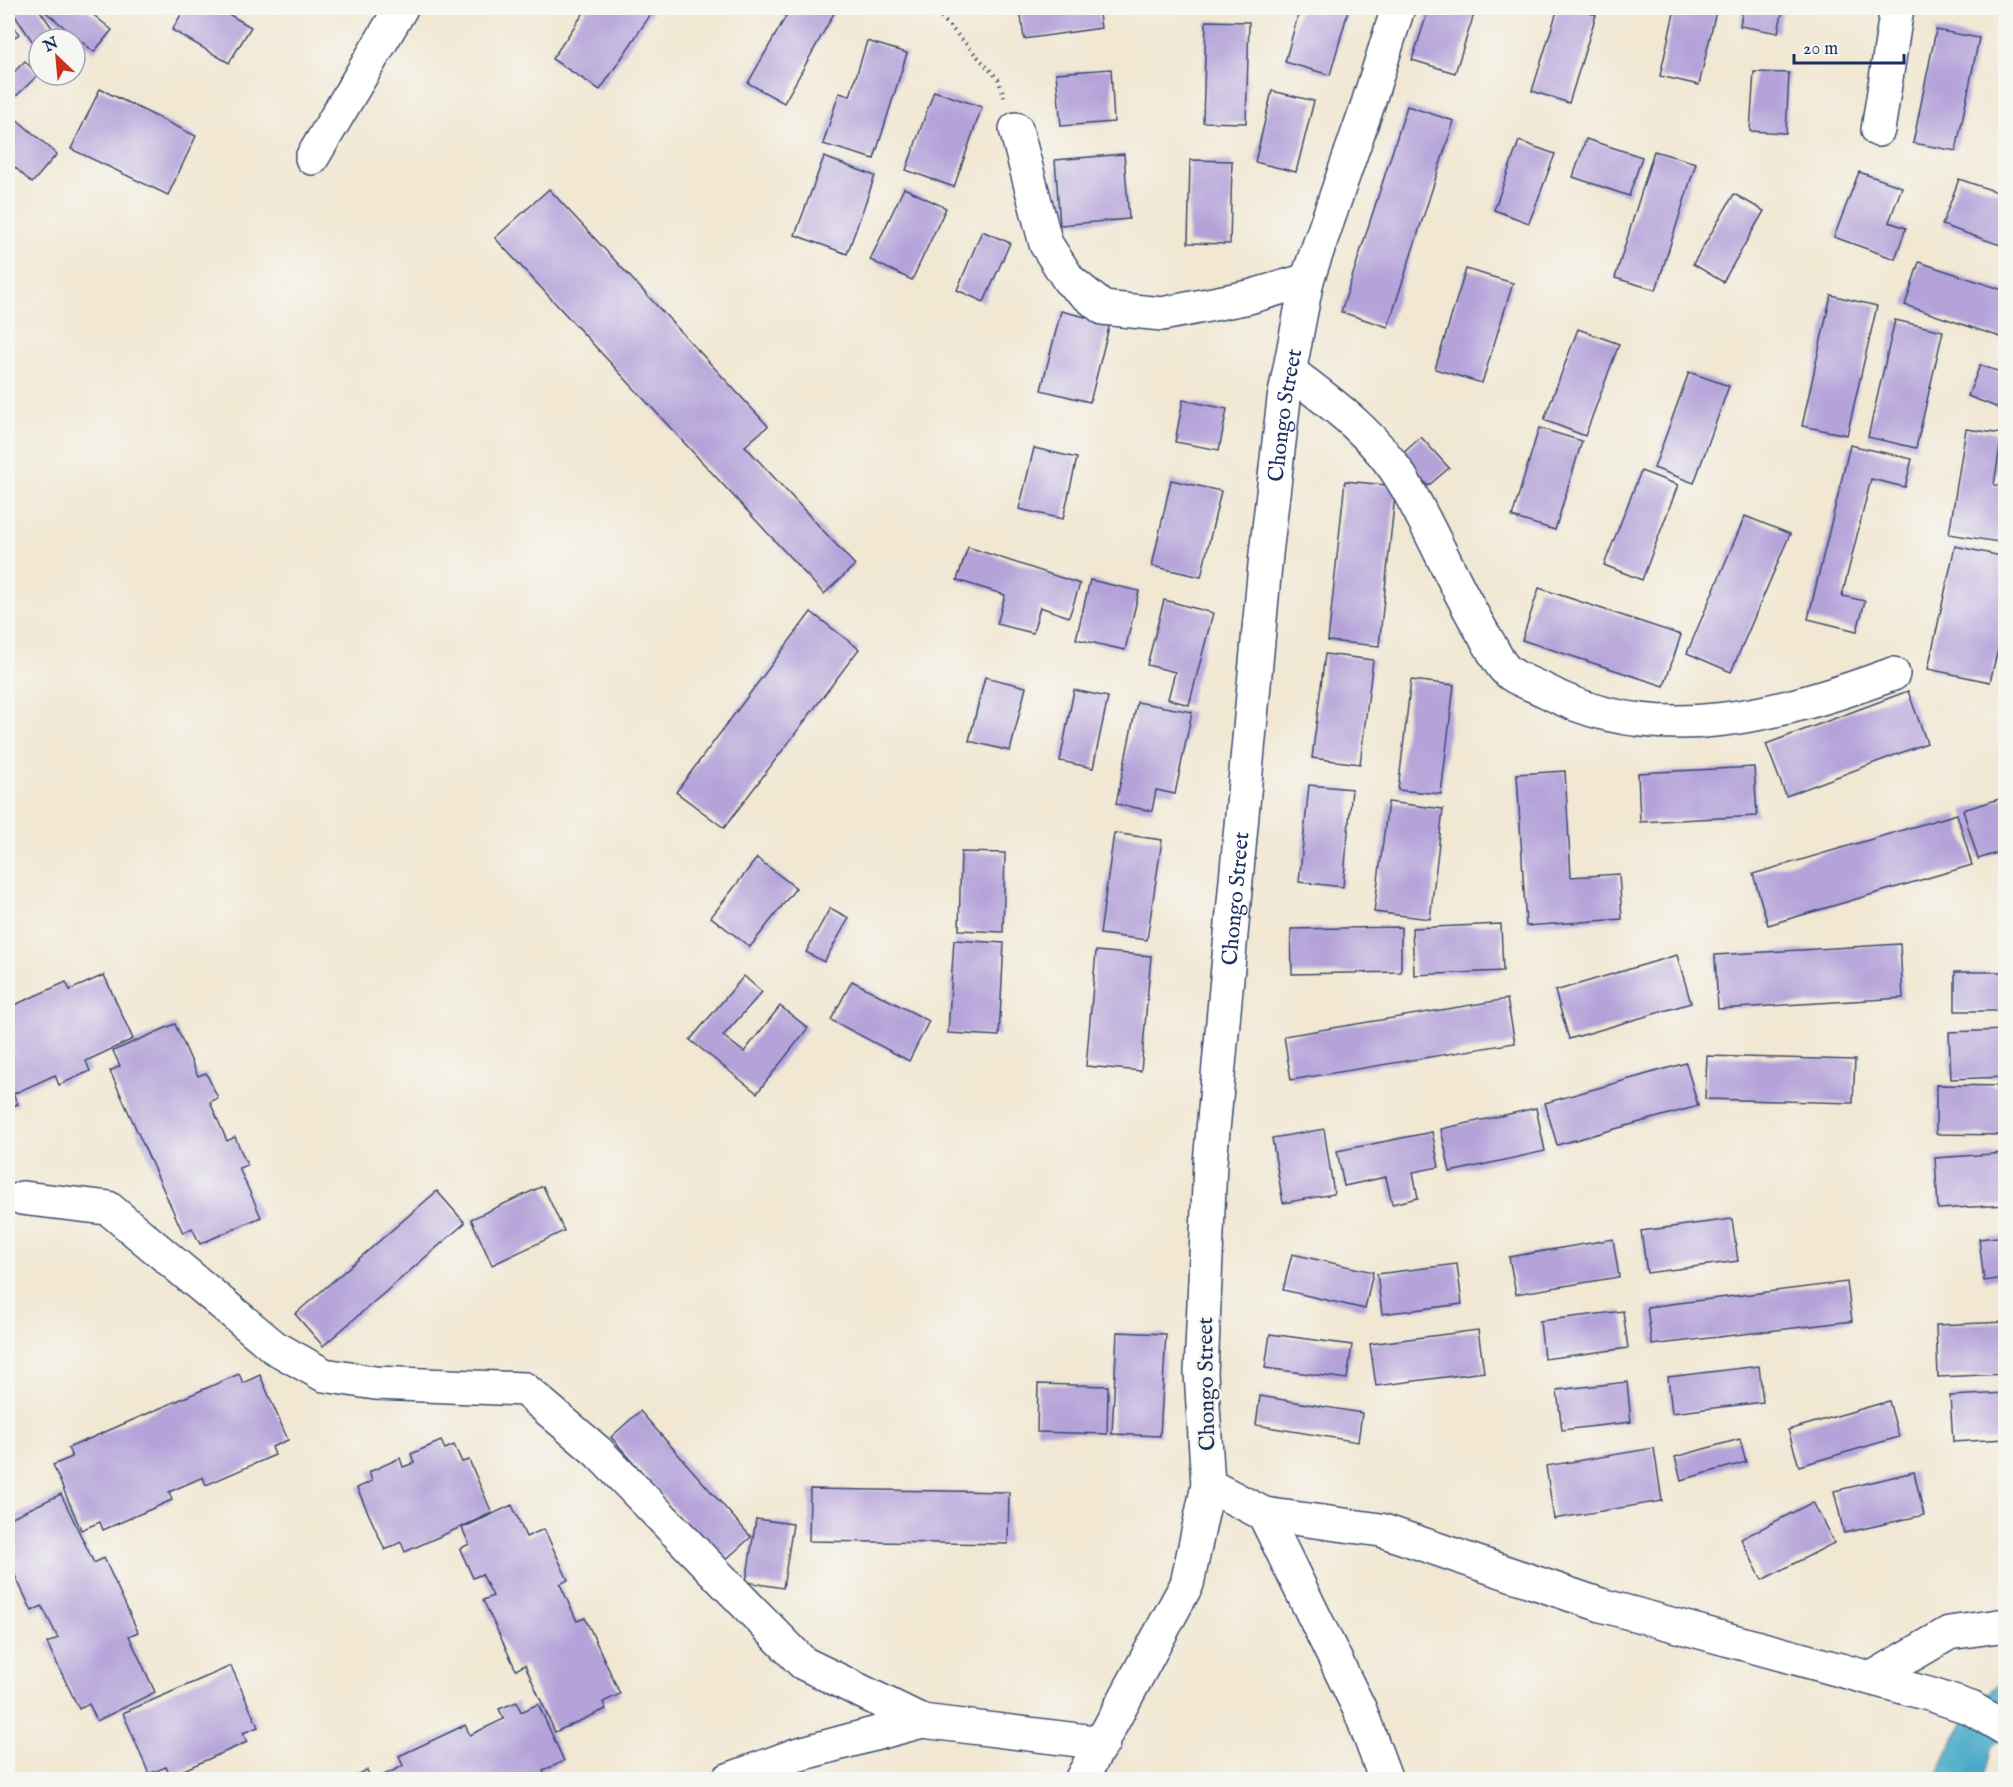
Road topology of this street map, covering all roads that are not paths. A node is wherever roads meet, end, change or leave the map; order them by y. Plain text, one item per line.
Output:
1 (401, 8) edge
2 (1398, 8) edge
3 (1897, 8) edge
4 (1016, 129) road end
5 (1878, 130) dead end
6 (312, 158) dead end
7 (1307, 280) junction
8 (1290, 372) junction
9 (1893, 674) dead end
10 (22, 1198) dead end
11 (1208, 1485) junction
12 (1264, 1514) junction
13 (2006, 1625) edge
14 (1874, 1677) junction
15 (922, 1721) junction
16 (2006, 1730) edge
17 (1103, 1743) junction
18 (728, 1779) edge
19 (1081, 1779) edge
20 (1386, 1779) edge

1 - 6 street
2 - 7 street, Chongo Street
3 - 5 street
4 - 7 street
7 - 8 street, Chongo Street
8 - 9 street
8 - 11 street, Chongo Street
10 - 15 street
11 - 12 street
11 - 17 street, Chongo Street
12 - 14 street
12 - 20 street
13 - 14 street
14 - 16 street
15 - 17 street
15 - 18 street
17 - 19 street, Chongo Street

